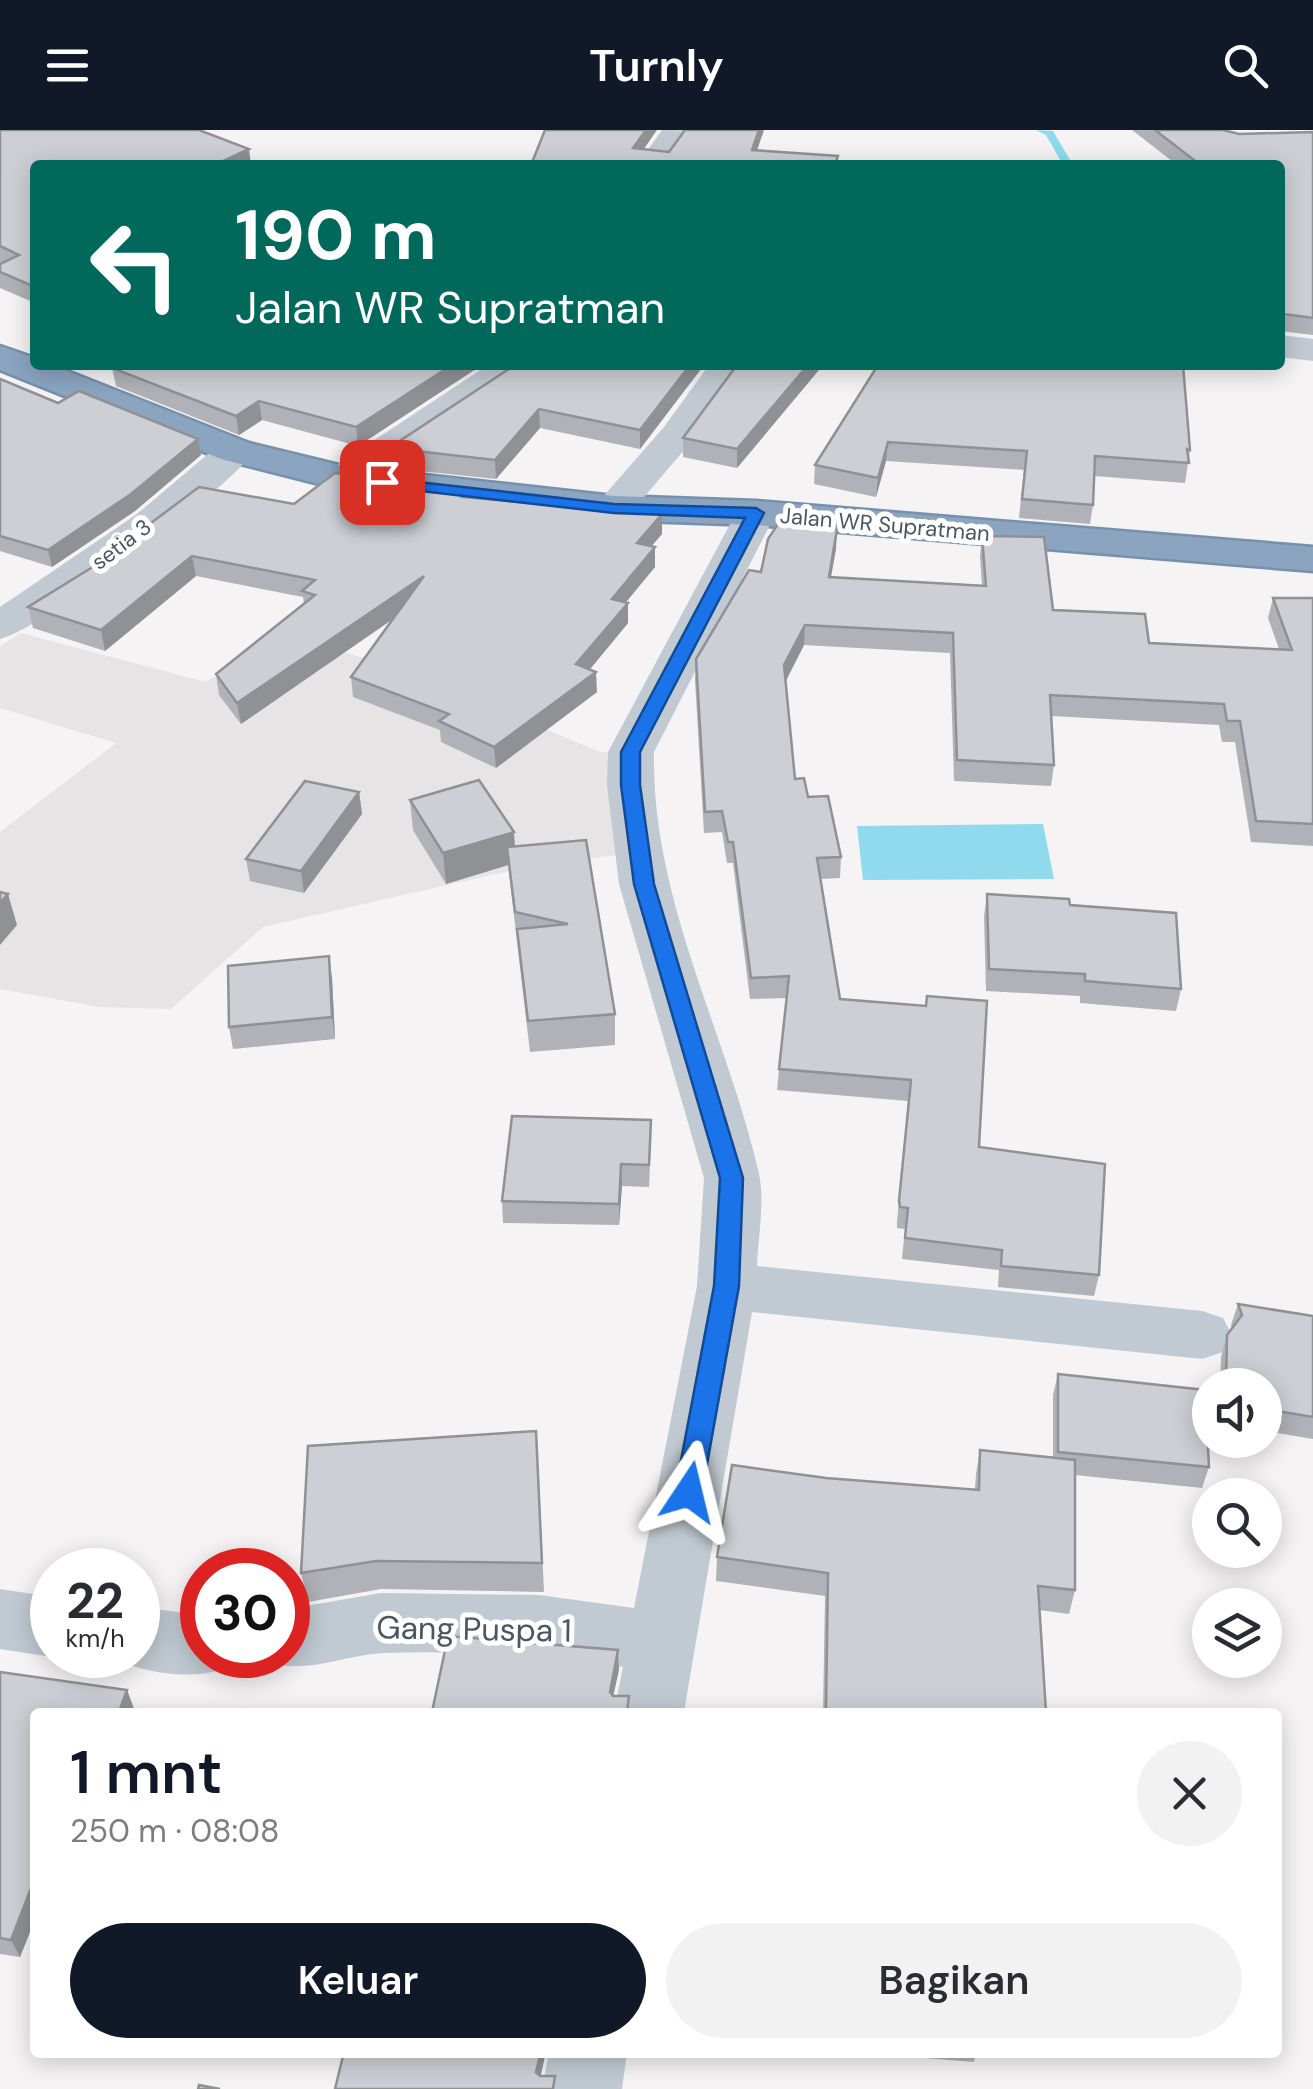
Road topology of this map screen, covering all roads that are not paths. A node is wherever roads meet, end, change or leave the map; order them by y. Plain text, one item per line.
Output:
1 (677, 130) edge
2 (656, 160) edge
3 (1285, 347) edge
4 (1313, 350) edge
5 (0, 356) edge
6 (30, 368) edge
7 (35, 370) edge
8 (505, 370) edge
9 (722, 370) edge
10 (235, 451) junction
11 (343, 478) junction
12 (614, 508) junction
13 (756, 513) junction
14 (1313, 559) edge
15 (0, 626) edge
16 (726, 1286) junction
17 (1202, 1334) dead end
18 (0, 1619) edge
19 (30, 1624) edge
20 (310, 1635) edge
21 (661, 1642) junction
22 (650, 1708) edge
23 (587, 2058) edge
24 (582, 2089) edge

1 - 2 street
3 - 4 street
5 - 6 highway, Jalan WR Supratman
7 - 10 highway, Jalan WR Supratman
8 - 11 street
9 - 12 street
10 - 11 highway, Jalan WR Supratman
10 - 15 street, setia 3
11 - 12 highway, Jalan WR Supratman
12 - 13 highway, Jalan WR Supratman
13 - 14 highway, Jalan WR Supratman
13 - 16 street
16 - 17 street
16 - 21 street
18 - 19 street
20 - 21 street, Gang Puspa 1
21 - 22 street
23 - 24 street

